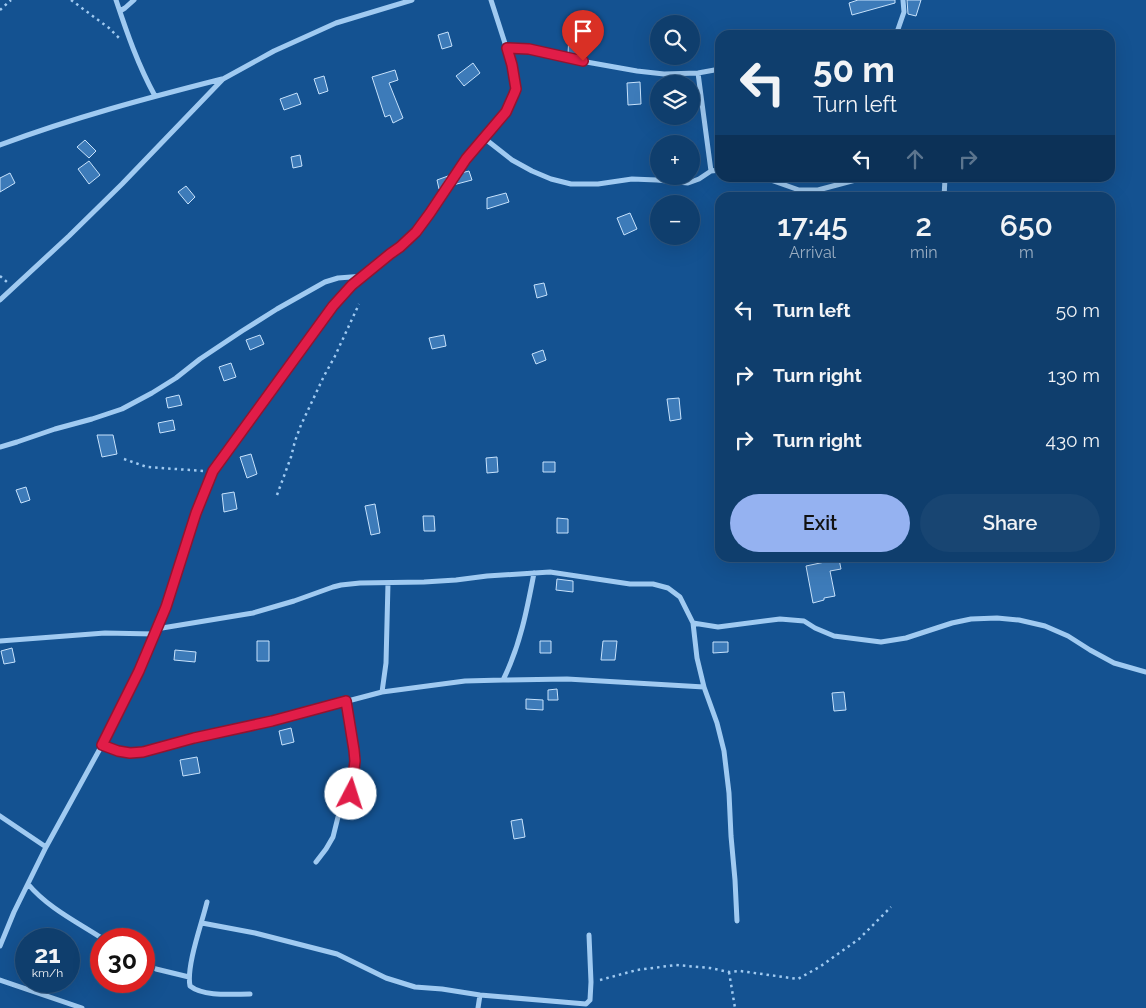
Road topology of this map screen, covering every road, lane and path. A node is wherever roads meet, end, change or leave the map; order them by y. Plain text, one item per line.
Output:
1 (11, 0) edge
2 (71, 0) edge
3 (116, 0) edge
4 (134, 0) edge
5 (412, 0) edge
6 (491, 0) edge
7 (903, 0) edge
8 (0, 10) edge
9 (120, 11) junction
10 (898, 30) edge
11 (121, 40) dead end
12 (507, 48) junction
13 (715, 70) edge
14 (698, 72) junction
15 (224, 79) junction
16 (154, 96) junction
17 (484, 138) junction
18 (0, 145) edge
19 (711, 171) junction
20 (715, 171) edge
21 (777, 182) edge
22 (848, 182) edge
23 (364, 276) junction
24 (0, 300) edge
25 (359, 304) dead end
26 (0, 447) edge
27 (124, 459) dead end
28 (213, 471) junction
29 (277, 495) dead end
30 (534, 573) junction
31 (388, 583) junction
32 (693, 623) junction
33 (155, 631) junction
34 (0, 641) edge
35 (1146, 672) edge
36 (503, 680) junction
37 (704, 688) junction
38 (382, 692) junction
39 (346, 701) junction
40 (102, 745) junction
41 (0, 816) edge
42 (46, 847) junction
43 (316, 862) dead end
44 (28, 884) junction
45 (207, 902) dead end
46 (891, 907) dead end
47 (736, 921) dead end
48 (202, 923) junction
49 (90, 931) edge
50 (589, 935) dead end
51 (0, 946) edge
52 (155, 969) edge
53 (729, 972) junction
54 (190, 977) junction
55 (0, 980) edge
56 (591, 982) junction
57 (250, 994) dead end
58 (480, 995) junction
59 (82, 1008) edge
60 (478, 1008) edge
61 (736, 1008) edge

1 - 8 path
2 - 11 path
3 - 9 street
4 - 9 street
5 - 15 street
6 - 12 street
7 - 10 street
9 - 16 street
12 - 14 street
12 - 17 street
13 - 14 street
14 - 19 street
15 - 16 street
15 - 24 street
16 - 18 street
17 - 19 street
17 - 23 street
19 - 20 street
21 - 22 street
23 - 26 street
23 - 28 street
25 - 29 path
27 - 28 path
28 - 33 street
30 - 31 street
30 - 32 street
30 - 36 street
31 - 33 street
31 - 38 street
32 - 35 street
32 - 37 street
33 - 34 street
33 - 40 street
36 - 37 street
36 - 38 street
37 - 47 street
38 - 39 street
39 - 40 street
39 - 43 street
40 - 42 street
41 - 42 street
42 - 44 street
44 - 49 street
44 - 51 street
45 - 48 street
46 - 53 path
48 - 54 street
48 - 58 street
50 - 56 street
52 - 54 street
53 - 56 path
53 - 61 path
54 - 57 street
55 - 59 street
56 - 58 street
58 - 60 street

